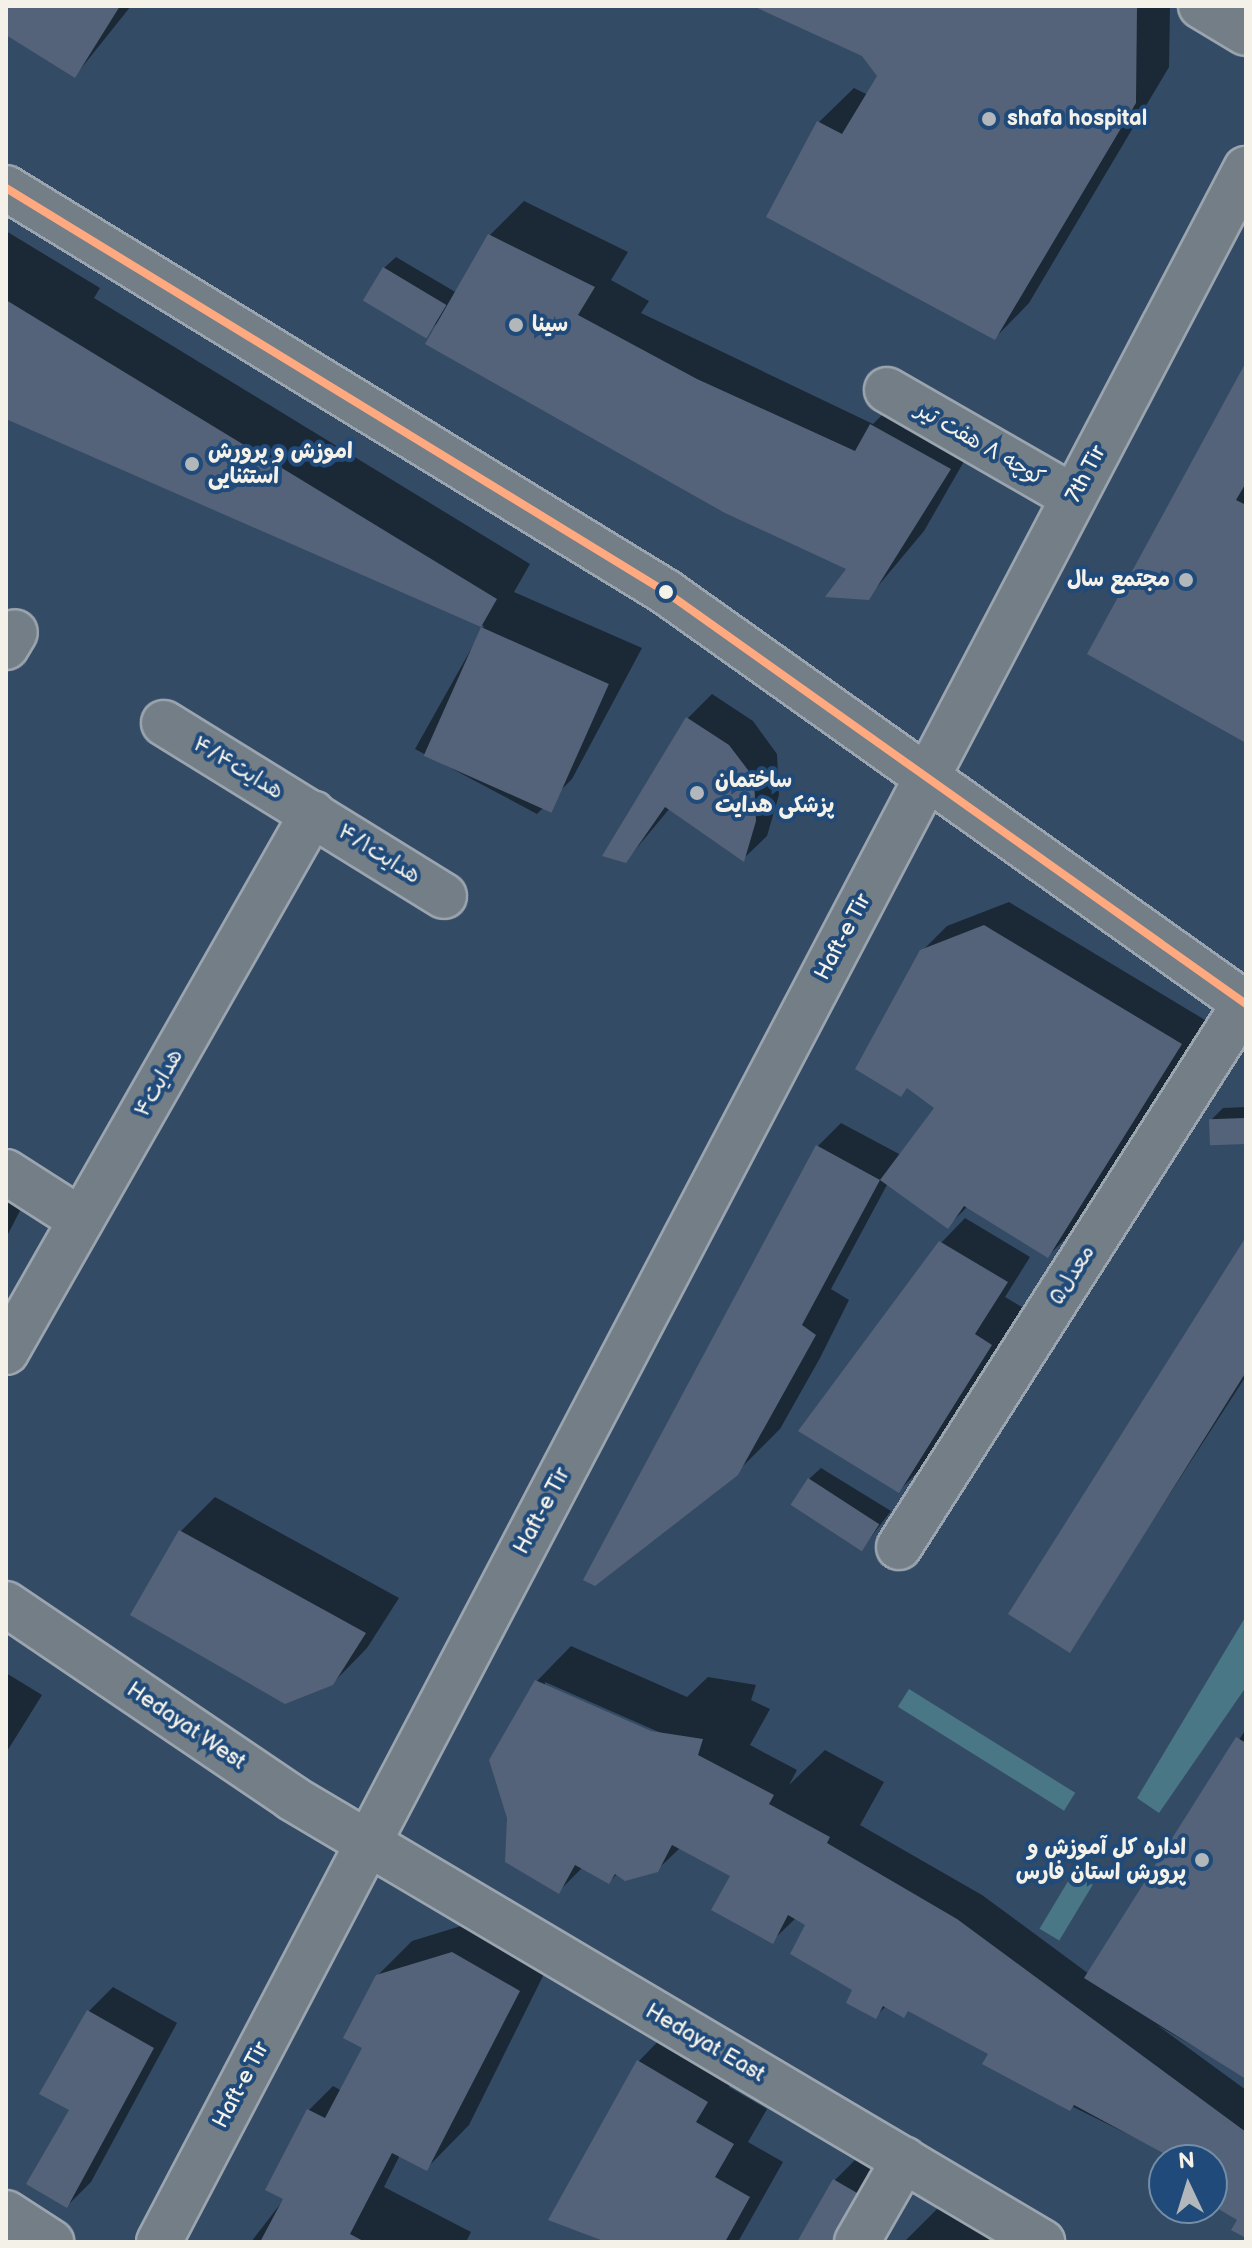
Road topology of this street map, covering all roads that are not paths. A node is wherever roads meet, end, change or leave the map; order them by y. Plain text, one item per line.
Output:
1 (1201, 6) edge
2 (1246, 33) edge
3 (1246, 169) edge
4 (6, 188) edge
5 (887, 390) dead end
6 (1073, 497) junction
7 (164, 723) dead end
8 (923, 778) junction
9 (313, 813) junction
10 (444, 896) dead end
11 (1246, 1004) edge
12 (6, 1172) edge
13 (81, 1220) junction
14 (6, 1352) edge
15 (899, 1547) dead end
16 (6, 1604) edge
17 (368, 1842) junction
18 (904, 2160) junction
19 (6, 2213) edge
20 (51, 2242) edge
21 (159, 2242) edge
22 (857, 2242) edge
23 (1042, 2242) edge

1 - 2 street
3 - 6 street, 7th Tir
4 - 8 street
5 - 6 street, کوچه ۸ هفت تیر
6 - 8 street, 7th Tir
7 - 9 street, هدایت۴/۴
8 - 11 street
8 - 17 street, Haft-e Tir
9 - 10 street, هدایت۴/۱
9 - 13 street, هدایت۴
11 - 15 street, معدل۵
12 - 13 street
13 - 14 street, هدایت۴
16 - 17 street, Hedayat West
17 - 18 street, Hedayat East
17 - 21 street, Haft-e Tir
18 - 22 street
18 - 23 street, Hedayat East
19 - 20 street

